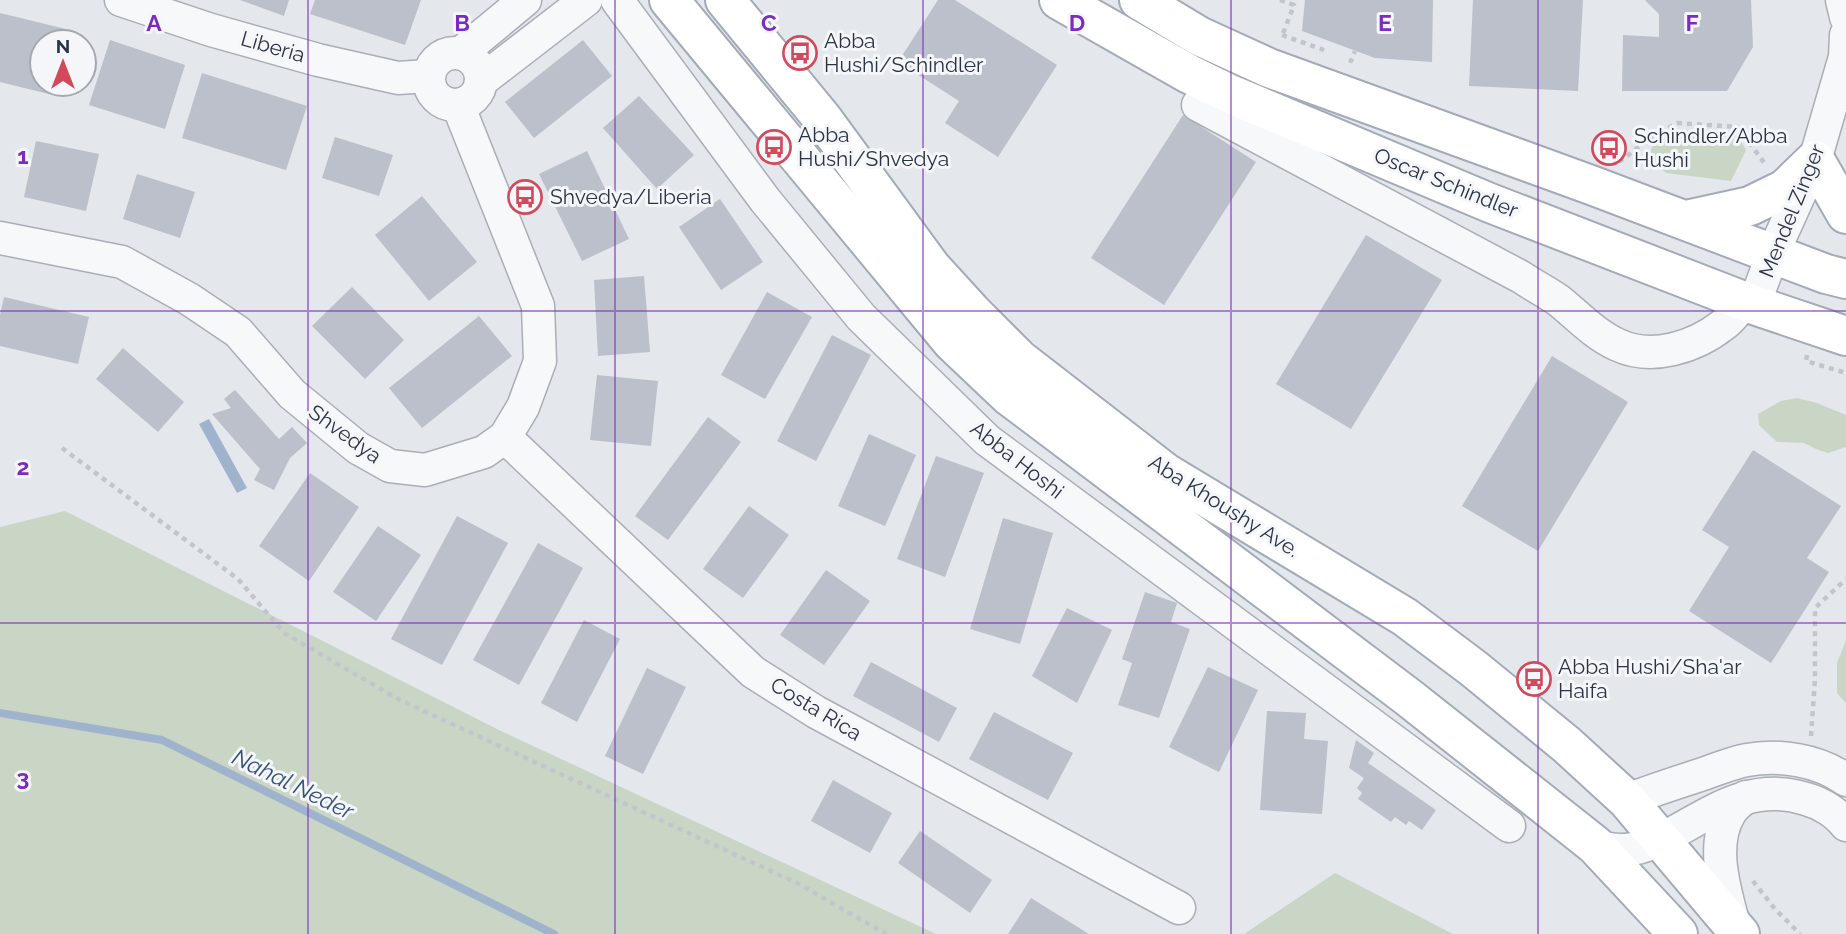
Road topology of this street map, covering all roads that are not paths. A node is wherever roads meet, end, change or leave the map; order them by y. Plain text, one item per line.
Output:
1 (121, 0) edge
2 (525, 0) edge
3 (586, 0) edge
4 (617, 0) edge
5 (669, 0) edge
6 (1059, 0) edge
7 (1139, 0) edge
8 (1842, 0) edge
9 (727, 2) edge
10 (1846, 16) edge
11 (1846, 34) edge
12 (461, 53) junction
13 (428, 76) junction
14 (481, 81) junction
15 (458, 105) junction
16 (1198, 105) dead end
17 (1815, 160) junction
18 (1846, 214) edge
19 (1686, 220) junction
20 (0, 238) edge
21 (1773, 253) junction
22 (1846, 279) edge
23 (1755, 305) junction
24 (1846, 336) edge
25 (505, 437) junction
26 (1846, 780) edge
27 (1746, 797) junction
28 (1628, 800) junction
29 (1846, 825) edge
30 (1509, 826) dead end
31 (1661, 839) junction
32 (1595, 845) junction
33 (1179, 908) dead end
34 (1738, 932) edge
35 (1678, 934) edge

1 - 13 street, Liberia
2 - 12 street
3 - 14 street
4 - 30 street, Abba Hoshi
5 - 32 main road, Aba Khoushy Ave.
6 - 23 main road, Oscar Schindler
7 - 19 main road
8 - 10 street
9 - 28 main road, Aba Khoushy Ave.
11 - 17 street, Mendel Zinger
12 - 13 street
12 - 14 street
13 - 15 street
14 - 15 street
15 - 25 street, Shvedya
16 - 23 street
17 - 18 main road
17 - 19 main road
17 - 21 street, Mendel Zinger
19 - 21 main road
20 - 25 street, Shvedya
21 - 22 main road
21 - 23 street, Mendel Zinger
23 - 24 main road, Oscar Schindler
25 - 33 street, Costa Rica
26 - 28 street
27 - 29 street
27 - 31 street
27 - 34 street
28 - 31 main road, Aba Khoushy Ave.
31 - 32 street
31 - 34 main road, Aba Khoushy Ave.
32 - 35 main road, Aba Khoushy Ave.

